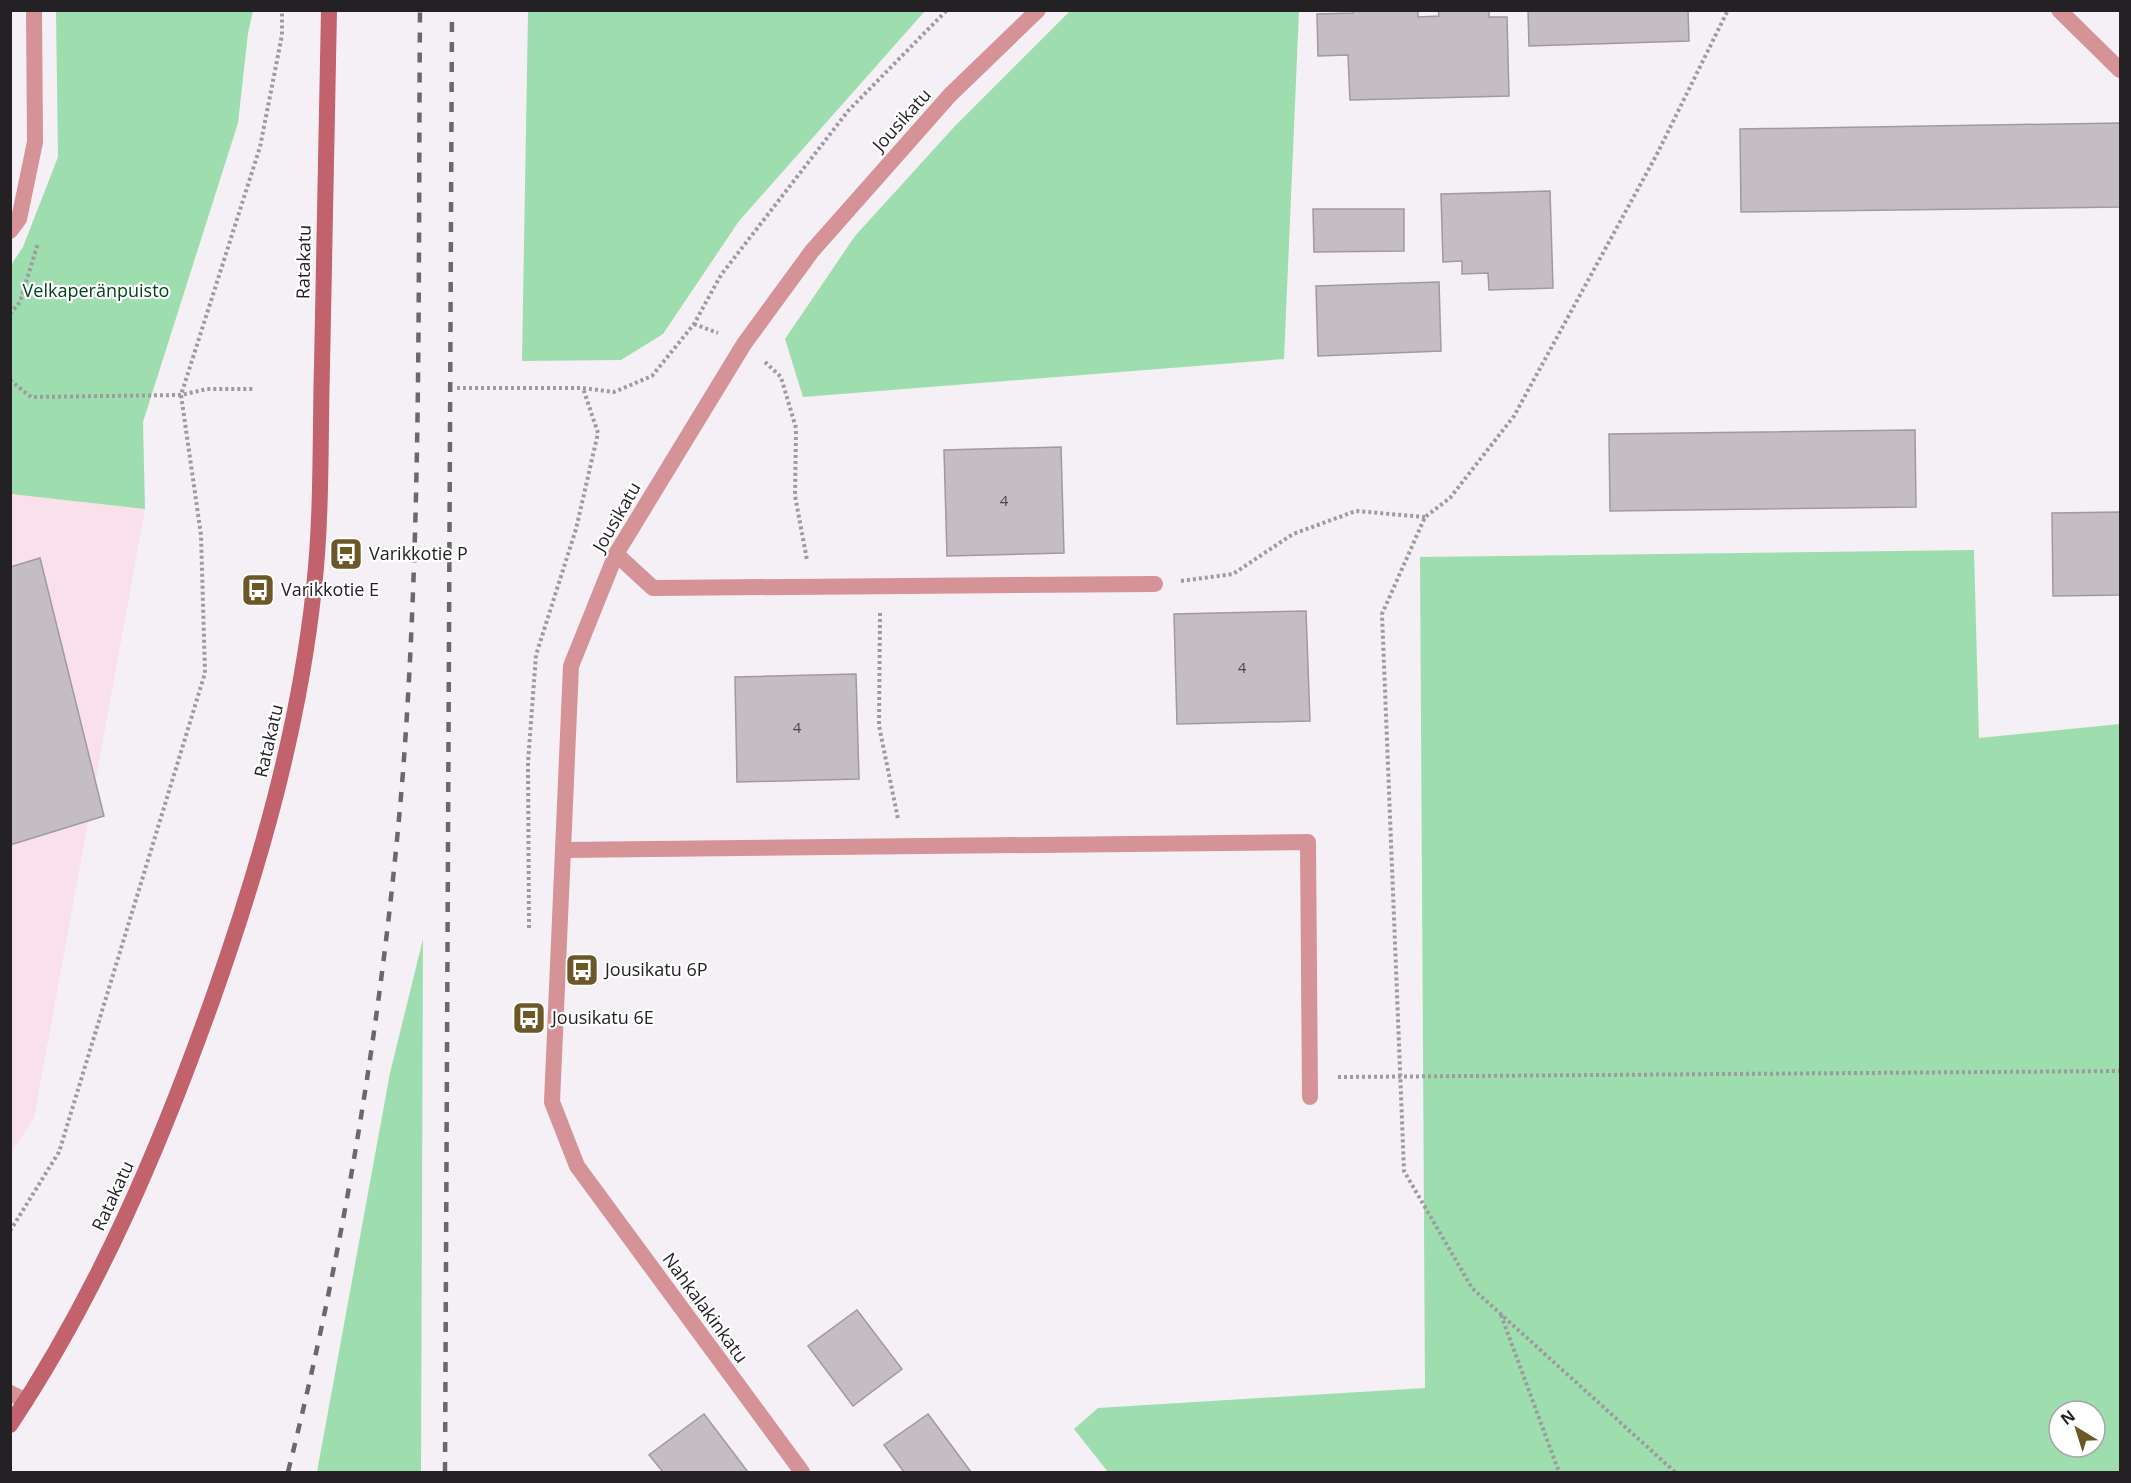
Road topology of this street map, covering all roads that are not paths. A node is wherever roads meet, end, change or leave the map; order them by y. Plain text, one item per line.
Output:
1 (34, 10) edge
2 (329, 10) edge
3 (1038, 10) edge
4 (2059, 10) edge
5 (2121, 70) edge
6 (10, 231) edge
7 (616, 554) junction
8 (1155, 584) road end
9 (563, 850) junction
10 (1310, 1097) dead end
11 (577, 1166) joint
12 (10, 1393) edge
13 (26, 1401) junction
14 (10, 1425) edge
15 (802, 1473) edge

1 - 6 street
2 - 13 main road, Ratakatu
3 - 7 street, Jousikatu
4 - 5 street
7 - 8 street
7 - 9 street, Jousikatu
9 - 10 street
9 - 11 street, Jousikatu
11 - 15 street, Nahkalakinkatu
12 - 13 street
13 - 14 main road, Ratakatu

